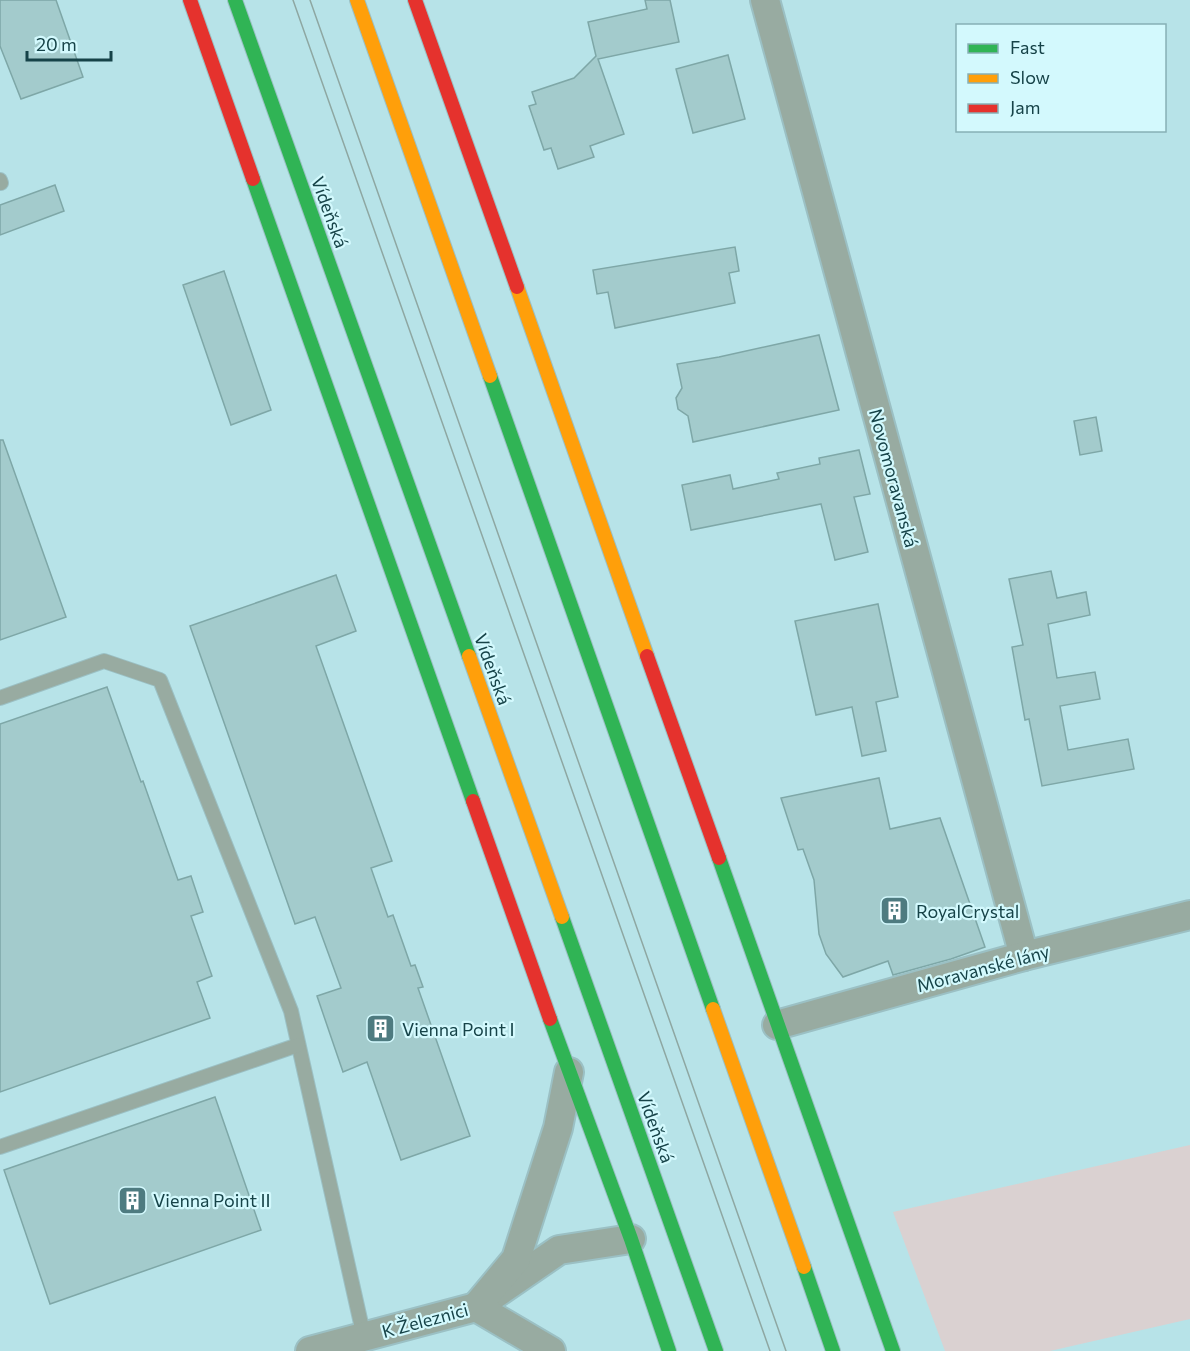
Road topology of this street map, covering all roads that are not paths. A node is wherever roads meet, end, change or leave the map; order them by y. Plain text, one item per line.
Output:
1 (190, 0) edge
2 (235, 0) edge
3 (357, 0) edge
4 (415, 0) edge
5 (765, 0) edge
6 (0, 698) edge
7 (1190, 915) edge
8 (1024, 956) junction
9 (777, 1024) junction
10 (298, 1045) junction
11 (568, 1072) junction
12 (0, 1147) edge
13 (631, 1239) junction
14 (476, 1307) junction
15 (364, 1337) junction
16 (310, 1351) edge
17 (551, 1351) edge
18 (669, 1351) edge
19 (716, 1351) edge
20 (833, 1351) edge
21 (893, 1351) edge

1 - 11 main road
2 - 19 main road, Vídeňská
3 - 20 main road
4 - 9 main road
5 - 8 street, Novomoravanská
6 - 10 lane
7 - 8 street, Moravanské lány
8 - 9 street, Moravanské lány
9 - 21 main road
10 - 12 lane
10 - 15 lane
11 - 13 main road
11 - 14 street
13 - 14 street, K Železnici
13 - 18 main road
14 - 15 street, K Železnici
14 - 17 street
15 - 16 street, K Železnici

